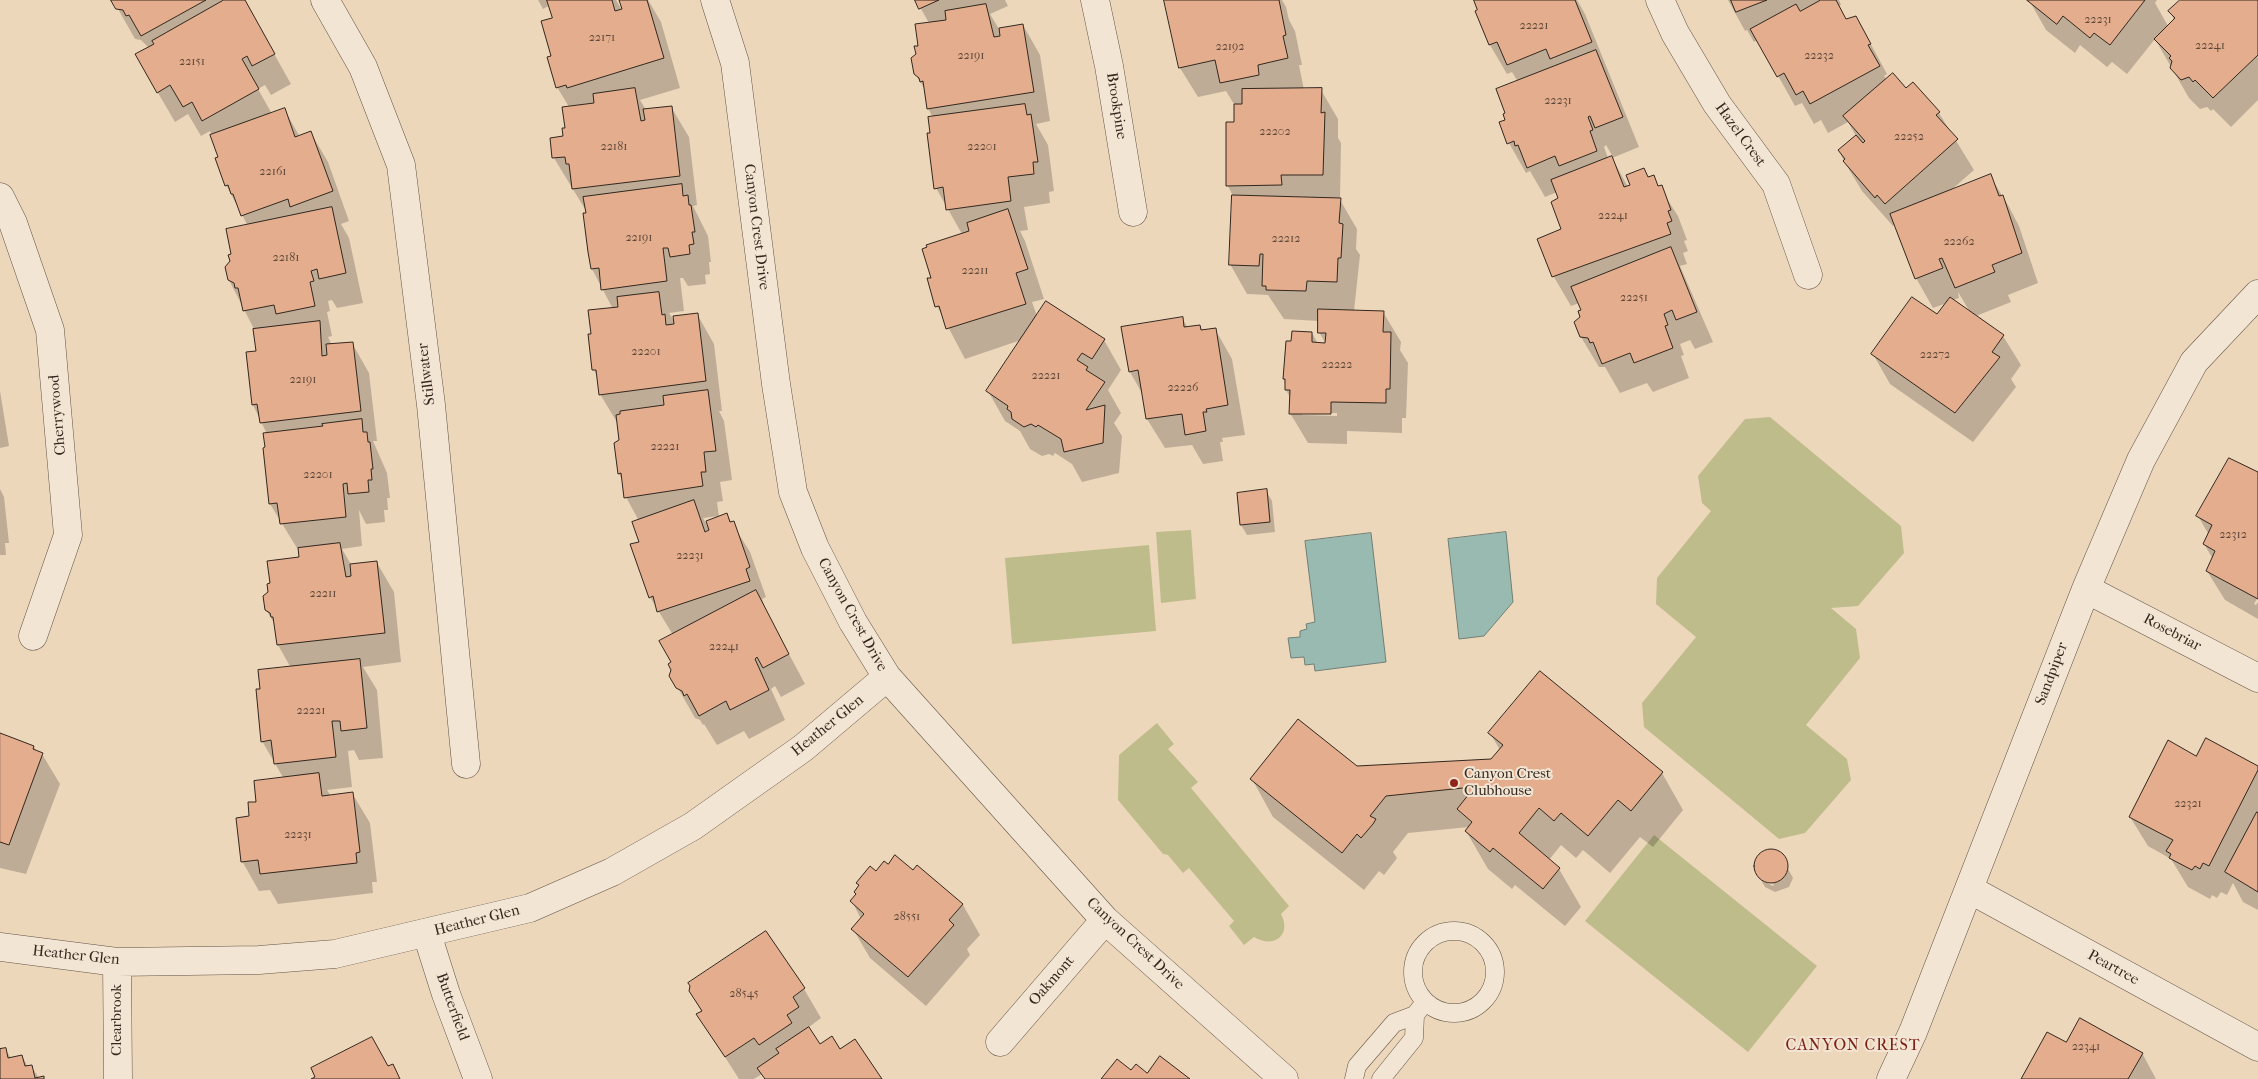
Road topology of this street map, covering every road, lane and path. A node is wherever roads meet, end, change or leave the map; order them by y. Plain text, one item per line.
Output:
1 (325, 0) edge
2 (715, 0) edge
3 (1095, 0) edge
4 (1660, 0) edge
5 (0, 196) edge
6 (1133, 212) dead end
7 (1808, 275) dead end
8 (2258, 294) edge
9 (2086, 588) junction
10 (33, 636) dead end
11 (887, 677) junction
12 (2258, 678) edge
13 (466, 764) dead end
14 (1969, 889) junction
15 (1105, 920) junction
16 (427, 934) junction
17 (0, 947) edge
18 (117, 962) junction
19 (1420, 1008) junction
20 (1000, 1042) dead end
21 (2258, 1047) edge
22 (118, 1079) edge
23 (478, 1079) edge
24 (1284, 1079) edge
25 (1354, 1079) edge
26 (1381, 1079) edge
27 (1891, 1079) edge

1 - 13 street, Stillwater
2 - 11 street, Canyon Crest Drive
3 - 6 street, Brookpine
4 - 7 street, Hazel Crest
5 - 10 street, Cherrywood
8 - 9 street, Sandpiper
9 - 12 street, Rosebriar
9 - 14 street, Sandpiper
11 - 15 street, Canyon Crest Drive
11 - 16 street, Heather Glen
14 - 21 street, Peartree
14 - 27 street, Sandpiper
15 - 20 street, Oakmont
15 - 24 street, Canyon Crest Drive
16 - 18 street, Heather Glen
16 - 23 street, Butterfield
17 - 18 street, Heather Glen
18 - 22 street, Clearbrook
19 - 19 lane
19 - 25 lane
19 - 26 lane

